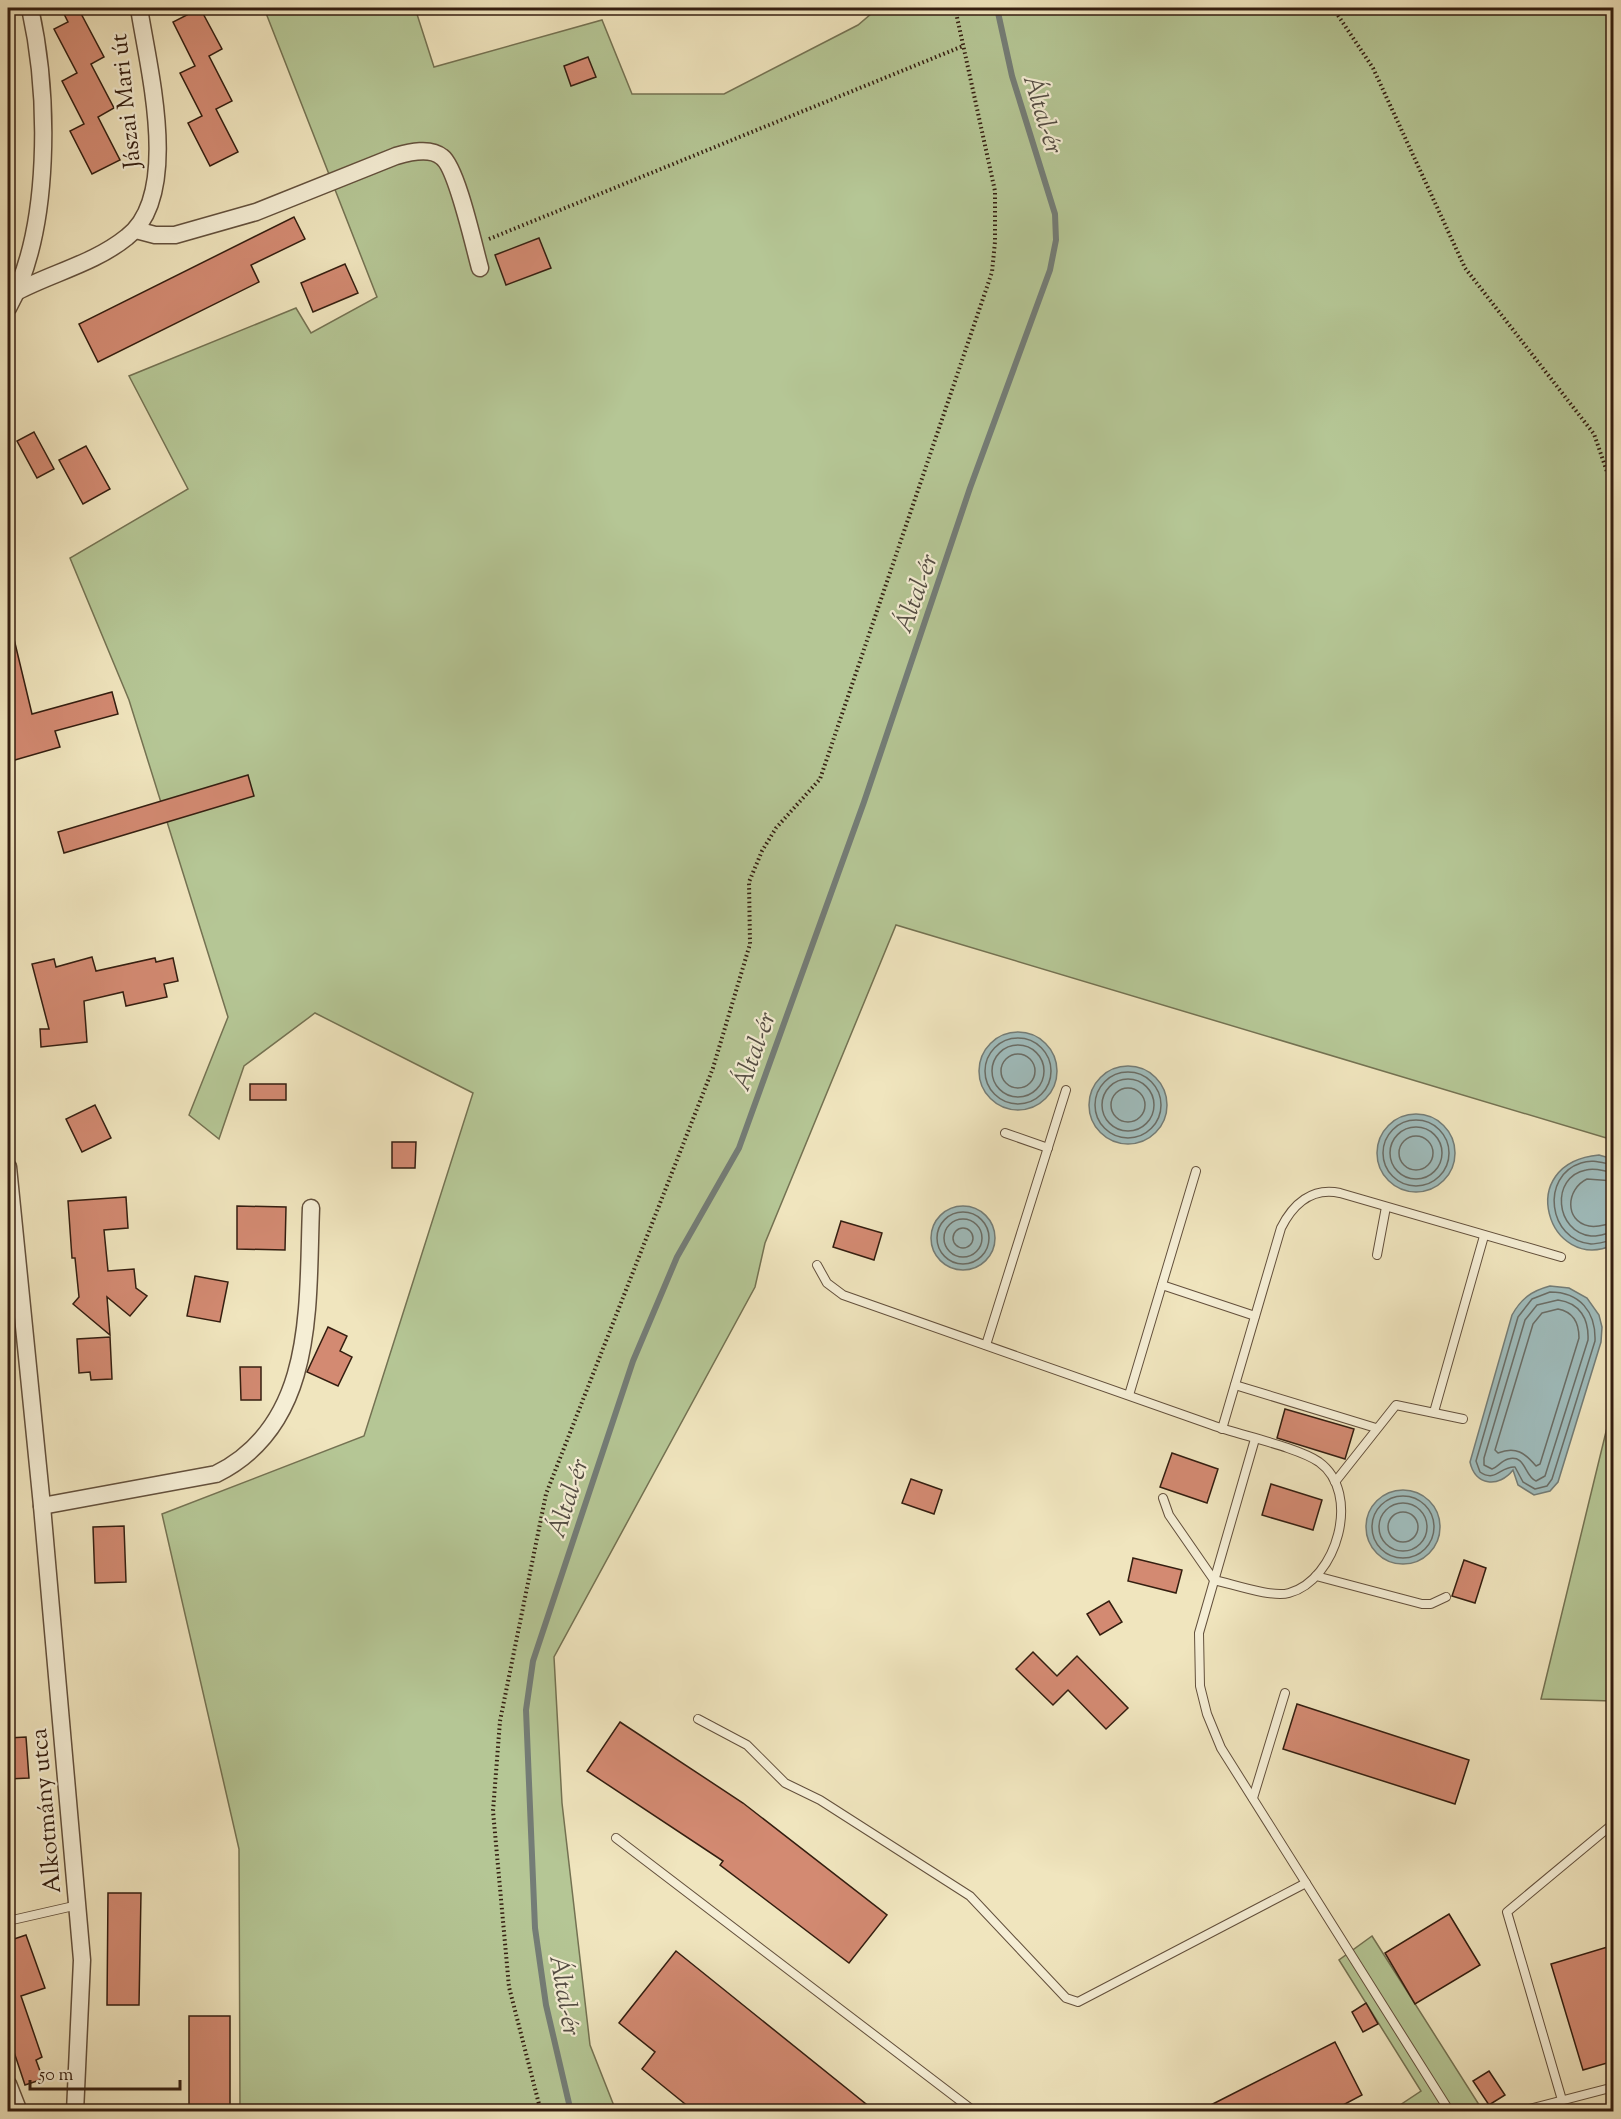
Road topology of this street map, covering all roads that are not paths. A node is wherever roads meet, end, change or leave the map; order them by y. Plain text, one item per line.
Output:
1 (30, 8) edge
2 (139, 8) edge
3 (136, 230) junction
4 (480, 268) dead end
5 (16, 292) junction
6 (8, 308) edge
7 (1066, 1090) dead end
8 (1005, 1132) dead end
9 (1048, 1148) junction
10 (8, 1167) edge
11 (1196, 1171) dead end
12 (1386, 1207) junction
13 (311, 1208) dead end
14 (1484, 1236) junction
15 (1377, 1254) dead end
16 (1561, 1257) dead end
17 (817, 1265) dead end
18 (1162, 1286) junction
19 (1255, 1316) junction
20 (986, 1345) junction
21 (1235, 1385) junction
22 (1129, 1395) junction
23 (1434, 1412) junction
24 (1463, 1419) dead end
25 (1376, 1428) junction
26 (1222, 1429) junction
27 (1255, 1439) junction
28 (1335, 1482) junction
29 (1163, 1498) dead end
30 (42, 1506) junction
31 (1316, 1576) junction
32 (1214, 1580) junction
33 (1446, 1597) dead end
34 (1285, 1693) dead end
35 (698, 1719) dead end
36 (1253, 1798) junction
37 (1614, 1823) edge
38 (616, 1838) dead end
39 (1306, 1883) junction
40 (78, 1905) junction
41 (8, 1921) edge
42 (8, 2084) edge
43 (1614, 2087) edge
44 (1562, 2100) junction
45 (20, 2112) edge
46 (75, 2112) edge
47 (975, 2112) edge
48 (1450, 2112) edge
49 (1518, 2112) edge

1 - 5 street
2 - 3 street, Jászai Mari út
3 - 4 street
3 - 5 street, Jászai Mari út
5 - 6 street
7 - 9 lane
8 - 9 lane
9 - 20 lane
10 - 30 street, Alkotmány utca
11 - 18 lane
12 - 14 lane
12 - 15 lane
12 - 19 lane
13 - 30 street
14 - 16 lane
14 - 23 lane
17 - 20 lane
18 - 19 lane
18 - 22 lane
19 - 21 lane
20 - 22 lane
21 - 25 lane
21 - 26 lane
22 - 26 lane
23 - 24 lane
23 - 25 lane
25 - 28 lane
26 - 27 lane
27 - 28 lane
27 - 32 lane
28 - 31 lane
29 - 32 lane
30 - 40 street, Alkotmány utca
31 - 32 lane
31 - 33 lane
32 - 36 lane
34 - 36 lane
35 - 39 lane
36 - 39 lane
37 - 44 lane
38 - 47 lane
39 - 48 lane
40 - 41 lane
40 - 46 street, Alkotmány utca
42 - 45 street
43 - 44 lane
44 - 49 lane

